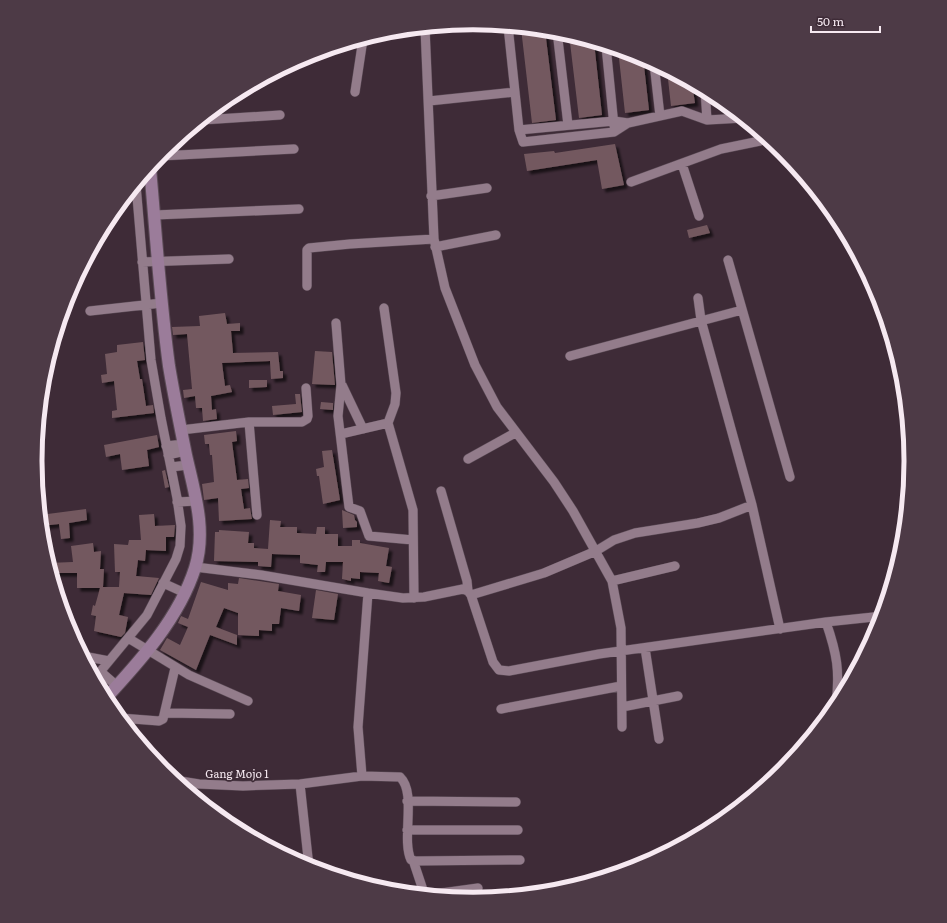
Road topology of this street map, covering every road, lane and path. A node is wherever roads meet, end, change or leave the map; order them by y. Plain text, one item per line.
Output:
1 (509, 32) edge
2 (425, 33) edge
3 (558, 38) edge
4 (362, 45) edge
5 (607, 51) edge
6 (655, 70) edge
7 (355, 92) dead end
8 (515, 92) junction
9 (705, 98) edge
10 (429, 102) junction
11 (280, 116) dead end
12 (660, 116) junction
13 (735, 118) edge
14 (210, 120) edge
15 (707, 120) junction
16 (614, 121) junction
17 (628, 123) junction
18 (568, 125) junction
19 (519, 130) junction
20 (614, 132) junction
21 (761, 140) edge
22 (294, 149) dead end
23 (168, 156) edge
24 (682, 164) junction
25 (151, 175) edge
26 (631, 182) dead end
27 (487, 188) dead end
28 (137, 191) edge
29 (431, 196) junction
30 (299, 209) dead end
31 (155, 215) junction
32 (698, 216) dead end
33 (496, 235) dead end
34 (435, 243) junction
35 (229, 258) dead end
36 (728, 260) dead end
37 (150, 262) junction
38 (307, 286) dead end
39 (698, 298) dead end
40 (153, 304) junction
41 (384, 308) dead end
42 (742, 310) junction
43 (90, 312) dead end
44 (701, 320) junction
45 (336, 323) dead end
46 (570, 356) dead end
47 (342, 385) junction
48 (306, 388) dead end
49 (165, 393) junction
50 (169, 416) junction
51 (249, 422) junction
52 (388, 423) junction
53 (363, 429) junction
54 (515, 433) junction
55 (342, 434) junction
56 (175, 443) junction
57 (468, 458) dead end
58 (179, 466) junction
59 (790, 477) dead end
60 (441, 491) dead end
61 (179, 502) junction
62 (194, 502) junction
63 (752, 505) junction
64 (257, 515) dead end
65 (413, 540) junction
66 (596, 551) junction
67 (675, 566) dead end
68 (195, 567) junction
69 (612, 581) junction
70 (167, 584) junction
71 (182, 591) junction
72 (469, 593) junction
73 (368, 594) junction
74 (414, 598) junction
75 (876, 617) edge
76 (826, 622) junction
77 (780, 629) junction
78 (130, 640) junction
79 (645, 648) junction
80 (145, 650) junction
81 (621, 651) junction
82 (89, 657) edge
83 (109, 661) junction
84 (175, 668) junction
85 (106, 679) edge
86 (622, 686) junction
87 (837, 692) edge
88 (678, 696) dead end
89 (248, 701) dead end
90 (654, 701) junction
91 (622, 707) junction
92 (501, 709) dead end
93 (166, 713) junction
94 (230, 714) dead end
95 (127, 719) edge
96 (622, 727) dead end
97 (659, 738) dead end
98 (362, 776) junction
99 (184, 782) edge
100 (300, 784) junction
101 (407, 801) junction
102 (516, 802) dead end
103 (407, 830) junction
104 (518, 830) dead end
105 (308, 860) edge
106 (412, 860) junction
107 (520, 860) dead end
108 (478, 888) dead end
109 (423, 890) edge
110 (448, 892) edge

1 - 8 street
2 - 10 street
3 - 18 street
4 - 7 street
5 - 16 street
6 - 12 street
8 - 10 street
8 - 19 street
9 - 15 street
10 - 29 street
11 - 14 street
12 - 15 street
12 - 17 street
13 - 15 street
16 - 17 street
16 - 18 street
16 - 20 street
17 - 20 street
18 - 19 street
19 - 20 street
21 - 24 street
22 - 23 street
24 - 26 street
24 - 32 street
25 - 31 street
27 - 29 street
28 - 37 street
29 - 34 street
30 - 31 street
31 - 37 street
33 - 34 street
34 - 38 street
34 - 54 street
35 - 37 street
36 - 42 street
37 - 40 street
37 - 40 street
39 - 44 street
40 - 43 street
40 - 49 street
40 - 49 street
41 - 52 street
42 - 44 street
42 - 59 street
44 - 46 street
44 - 63 street
45 - 47 street
47 - 53 street
47 - 55 street
48 - 51 street
49 - 50 street
49 - 50 street
50 - 56 street
50 - 56 street
51 - 56 street
51 - 64 street
52 - 53 street
52 - 65 street
53 - 55 street
54 - 57 street
54 - 66 street
55 - 65 street
56 - 58 street
56 - 58 street
58 - 61 street
58 - 62 street
60 - 72 street
61 - 62 street
61 - 70 street
62 - 68 street
63 - 66 street
63 - 77 street
65 - 74 street
66 - 69 street
66 - 72 street
67 - 69 street
68 - 71 street
68 - 73 street
69 - 81 street
70 - 71 street
70 - 78 street
71 - 80 street
72 - 74 street
72 - 81 street
73 - 74 street
73 - 98 street
75 - 76 street
76 - 77 street
76 - 87 street
77 - 79 street
78 - 80 street
78 - 83 street
79 - 81 street
79 - 90 street
80 - 84 street
80 - 85 street
81 - 86 street
82 - 83 street
83 - 85 street
84 - 89 street
84 - 93 street
86 - 91 street
86 - 92 street
88 - 90 street
90 - 91 street
90 - 97 street
91 - 96 street
93 - 94 street
93 - 95 street
98 - 100 street, Gang Mojo 1
98 - 101 street, Gang Mojo 1
99 - 100 street, Gang Mojo 1
100 - 105 street
101 - 102 street
101 - 103 street, Gang Mojo 1
103 - 104 street
103 - 106 street, Gang Mojo 1
106 - 107 street
106 - 109 street, Gang Mojo 1
108 - 110 street, Gang Mojo 1

